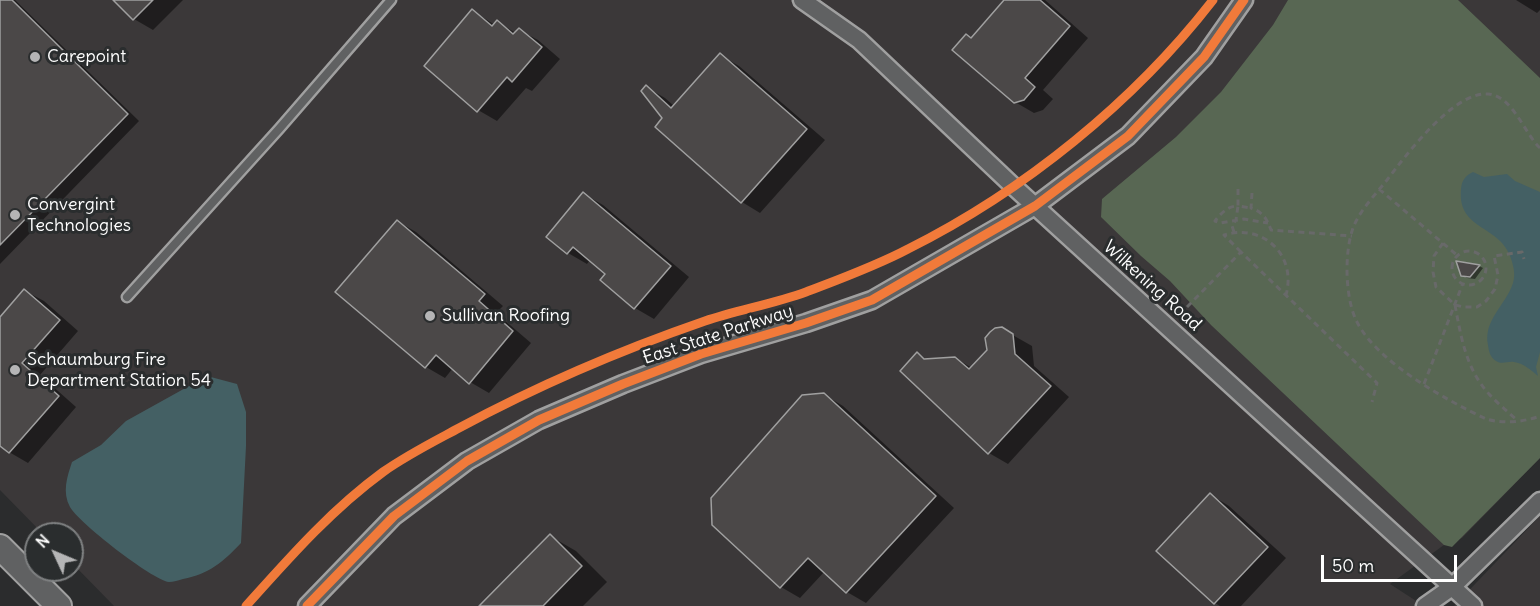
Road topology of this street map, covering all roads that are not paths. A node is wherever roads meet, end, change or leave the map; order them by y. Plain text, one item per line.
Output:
1 (391, 0) edge
2 (802, 0) edge
3 (1244, 0) edge
4 (1035, 206) junction
5 (127, 297) dead end
6 (1540, 501) edge
7 (0, 547) edge
8 (1452, 587) junction
9 (59, 606) edge
10 (307, 606) edge
11 (1425, 606) edge
12 (1473, 606) edge

1 - 5 lane
2 - 4 street, Wilkening Road
3 - 4 street, East State Parkway
4 - 8 street, Wilkening Road
4 - 10 street, East State Parkway
6 - 8 street
7 - 9 main road
8 - 11 street
8 - 12 street, Wilkening Road

